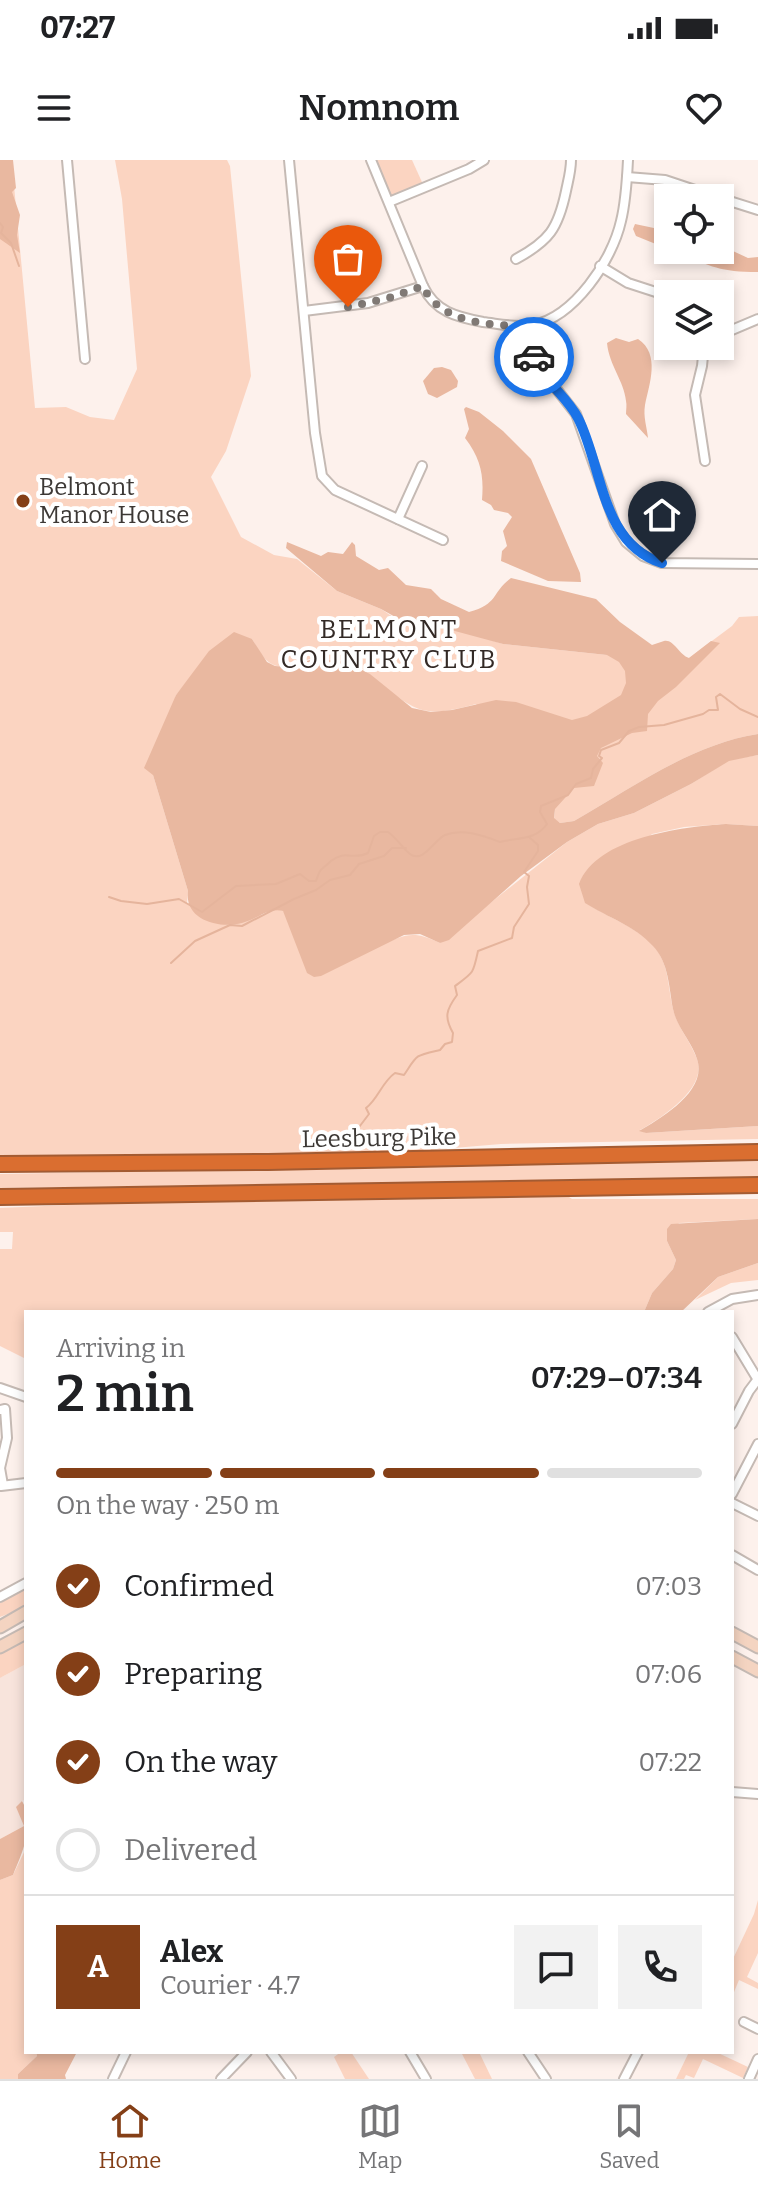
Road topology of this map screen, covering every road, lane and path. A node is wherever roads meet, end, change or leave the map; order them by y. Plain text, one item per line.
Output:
1 (67, 160) edge
2 (289, 160) edge
3 (371, 160) edge
4 (484, 160) edge
5 (571, 160) edge
6 (628, 160) edge
7 (627, 177) junction
8 (677, 184) edge
9 (389, 202) junction
10 (734, 202) edge
11 (758, 210) edge
12 (516, 259) dead end
13 (600, 266) junction
14 (423, 286) junction
15 (654, 291) edge
16 (304, 311) junction
17 (758, 319) edge
18 (528, 325) junction
19 (734, 329) edge
20 (85, 359) dead end
21 (703, 360) edge
22 (705, 461) dead end
23 (422, 466) dead end
24 (398, 519) junction
25 (443, 540) dead end
26 (758, 564) edge
27 (758, 1152) edge
28 (0, 1164) edge
29 (758, 1185) edge
30 (0, 1197) edge
31 (758, 1295) edge
32 (713, 1310) edge
33 (734, 1340) edge
34 (758, 1380) edge
35 (0, 1388) edge
36 (24, 1396) edge
37 (0, 1410) edge
38 (734, 1421) edge
39 (758, 1444) edge
40 (24, 1483) edge
41 (1, 1486) edge
42 (734, 1490) edge
43 (734, 1504) edge
44 (758, 1516) edge
45 (734, 1556) edge
46 (758, 1570) edge
47 (24, 1584) edge
48 (0, 1597) edge
49 (24, 1613) edge
50 (0, 1627) edge
51 (24, 1634) edge
52 (734, 1634) edge
53 (0, 1647) edge
54 (758, 1647) edge
55 (734, 1658) edge
56 (758, 1671) edge
57 (734, 1792) edge
58 (758, 1794) edge
59 (744, 2022) dead end
60 (758, 2029) edge
61 (125, 2054) edge
62 (245, 2054) edge
63 (272, 2054) edge
64 (411, 2054) edge
65 (529, 2054) edge
66 (637, 2054) edge
67 (758, 2059) edge
68 (752, 2078) edge
69 (113, 2079) edge
70 (221, 2079) edge
71 (291, 2079) edge
72 (426, 2079) edge
73 (546, 2079) edge
74 (624, 2079) edge

1 - 20 street
2 - 16 street
3 - 9 street
4 - 9 street
5 - 12 street
6 - 7 street
7 - 8 street
7 - 13 street
9 - 14 street
10 - 11 street
13 - 15 street
13 - 18 street
14 - 16 street
14 - 18 street
16 - 24 street
17 - 19 street
18 - 26 street
21 - 22 street
23 - 24 street
24 - 25 street
27 - 28 highway, Leesburg Pike
29 - 30 highway
31 - 32 street
33 - 34 street
34 - 38 street
35 - 36 street
37 - 41 street
39 - 42 street
40 - 41 street
43 - 44 street
45 - 46 street
47 - 48 street
49 - 50 main road
51 - 53 main road
52 - 54 main road
55 - 56 main road
57 - 58 street
59 - 60 street
61 - 69 street
62 - 70 street
63 - 71 street
64 - 72 street
65 - 73 street
66 - 74 street
67 - 68 street

